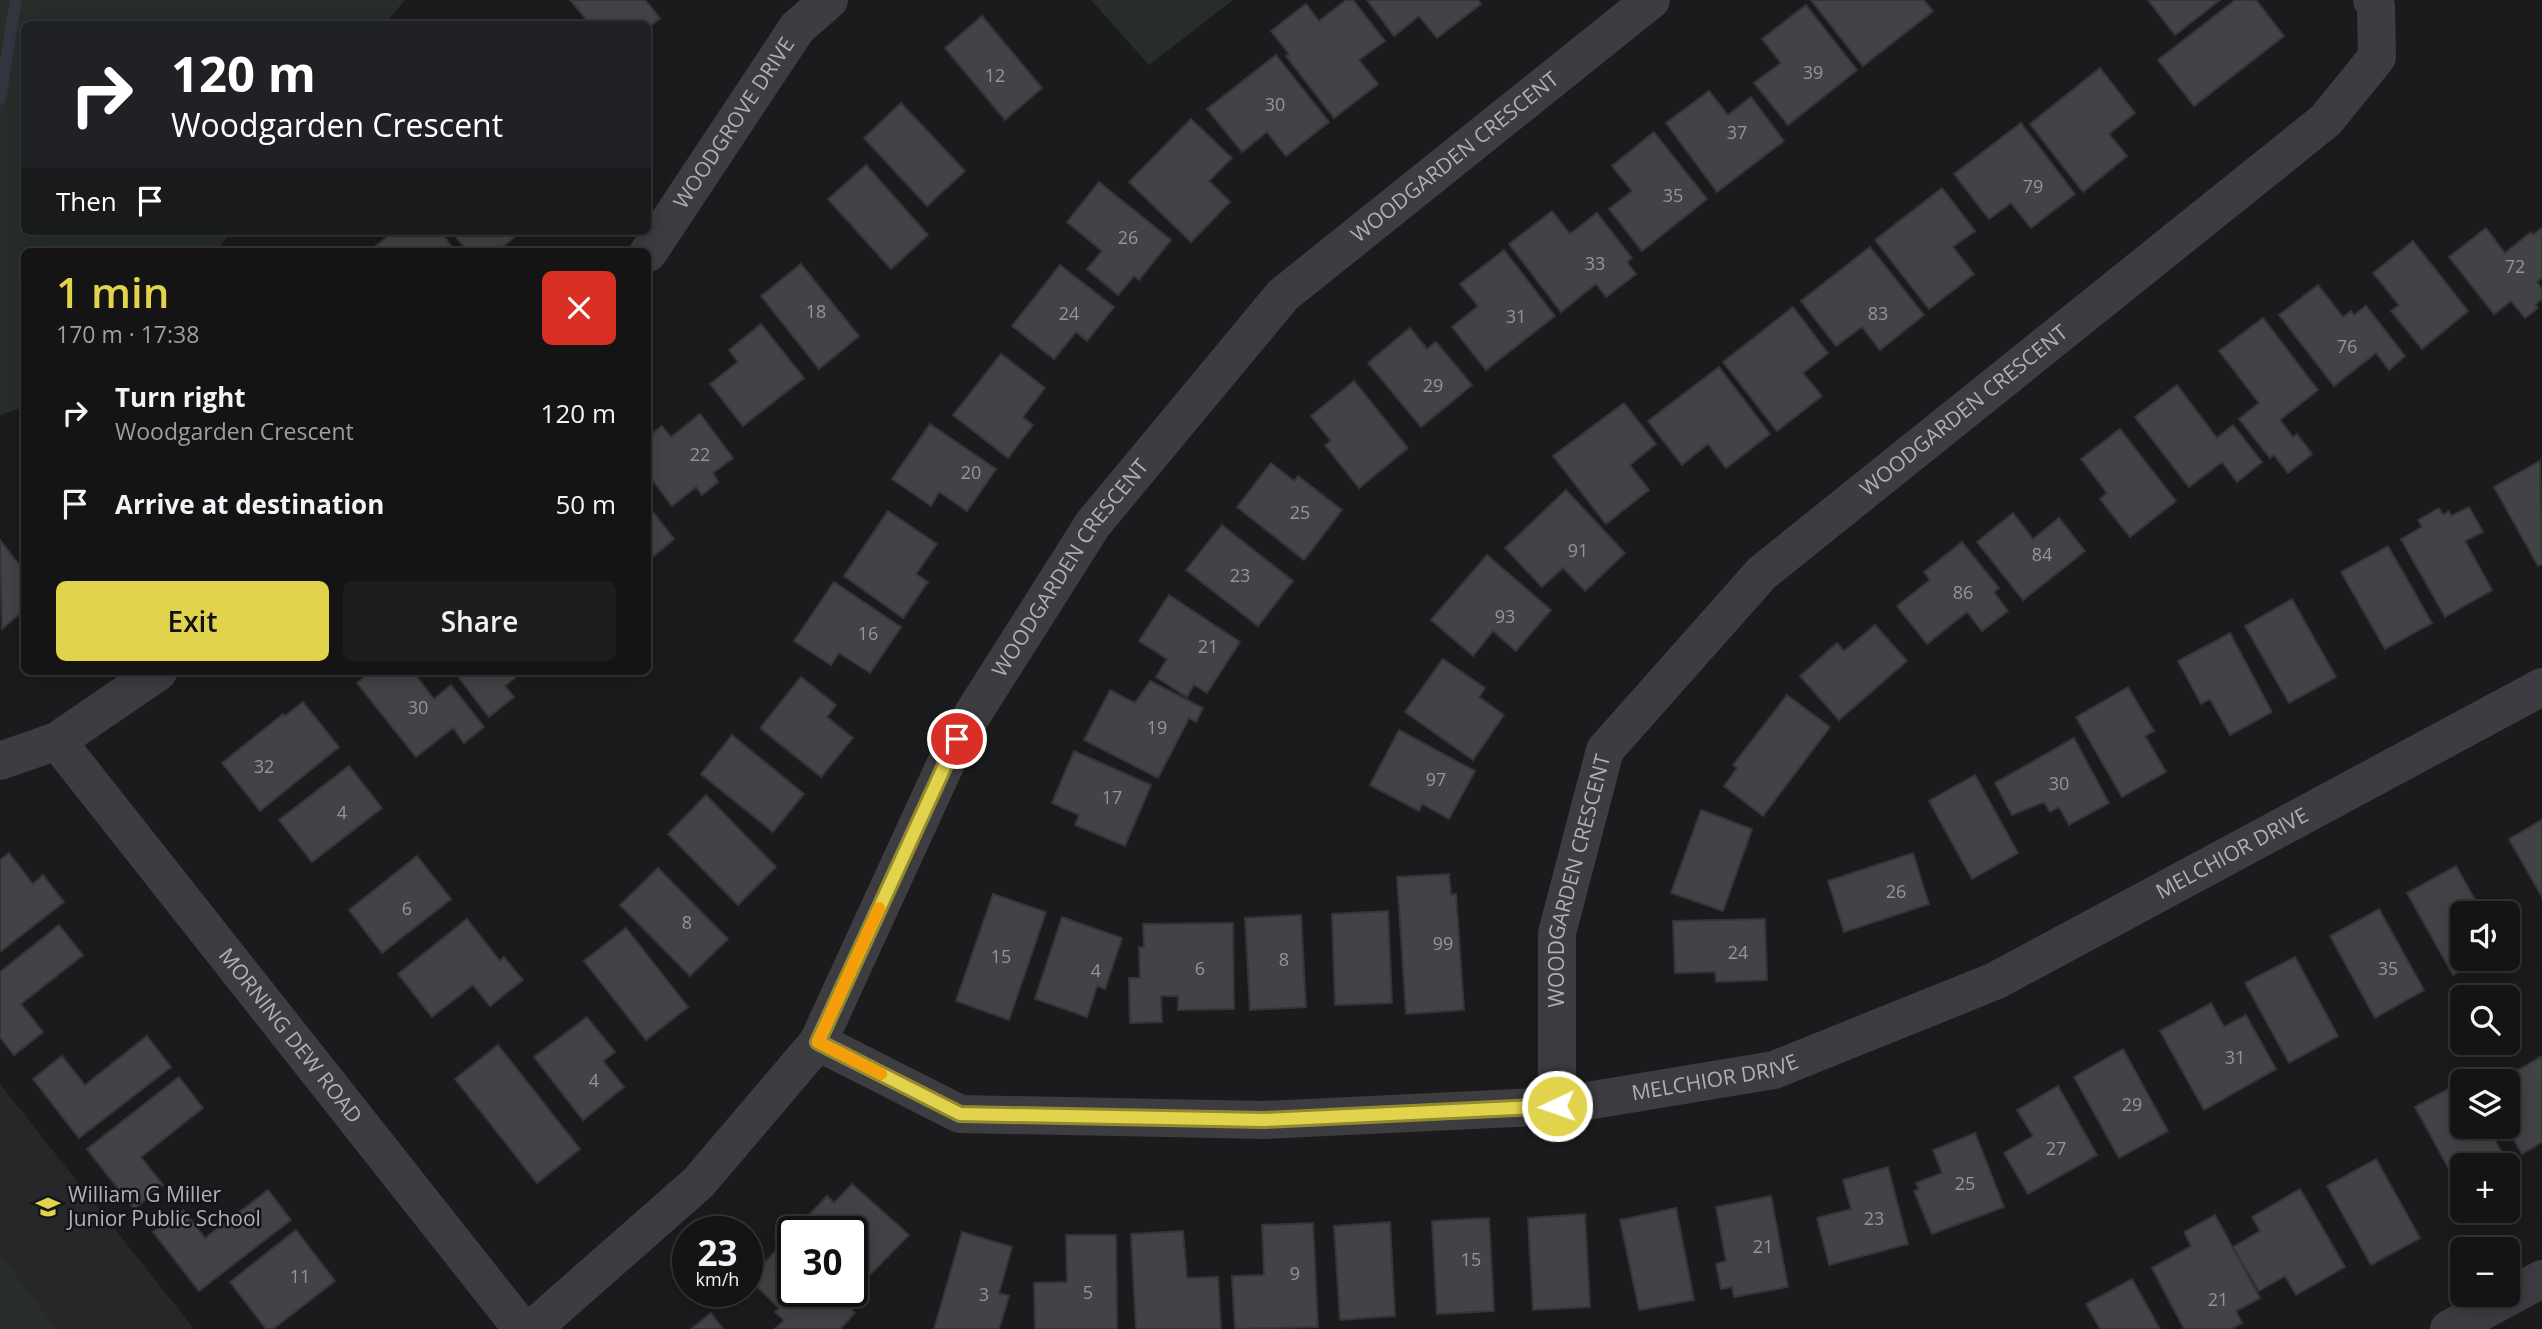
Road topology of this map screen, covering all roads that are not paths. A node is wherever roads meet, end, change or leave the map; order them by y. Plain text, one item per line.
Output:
1 (829, 0) edge
2 (1651, 0) edge
3 (2371, 0) edge
4 (651, 248) edge
5 (154, 675) edge
6 (2542, 687) edge
7 (57, 741) junction
8 (0, 761) edge
9 (818, 1042) junction
10 (1557, 1106) junction
11 (2542, 1279) edge
12 (525, 1329) edge
13 (532, 1329) edge
14 (2449, 1329) edge

1 - 4 street, WOODGROVE DRIVE
2 - 9 street, WOODGARDEN CRESCENT
3 - 10 street, WOODGARDEN CRESCENT
5 - 7 street
6 - 10 street, MELCHIOR DRIVE
7 - 8 street
7 - 12 street, MORNING DEW ROAD
9 - 10 street, MELCHIOR DRIVE
9 - 13 street, WOODGARDEN CRESCENT
11 - 14 street

